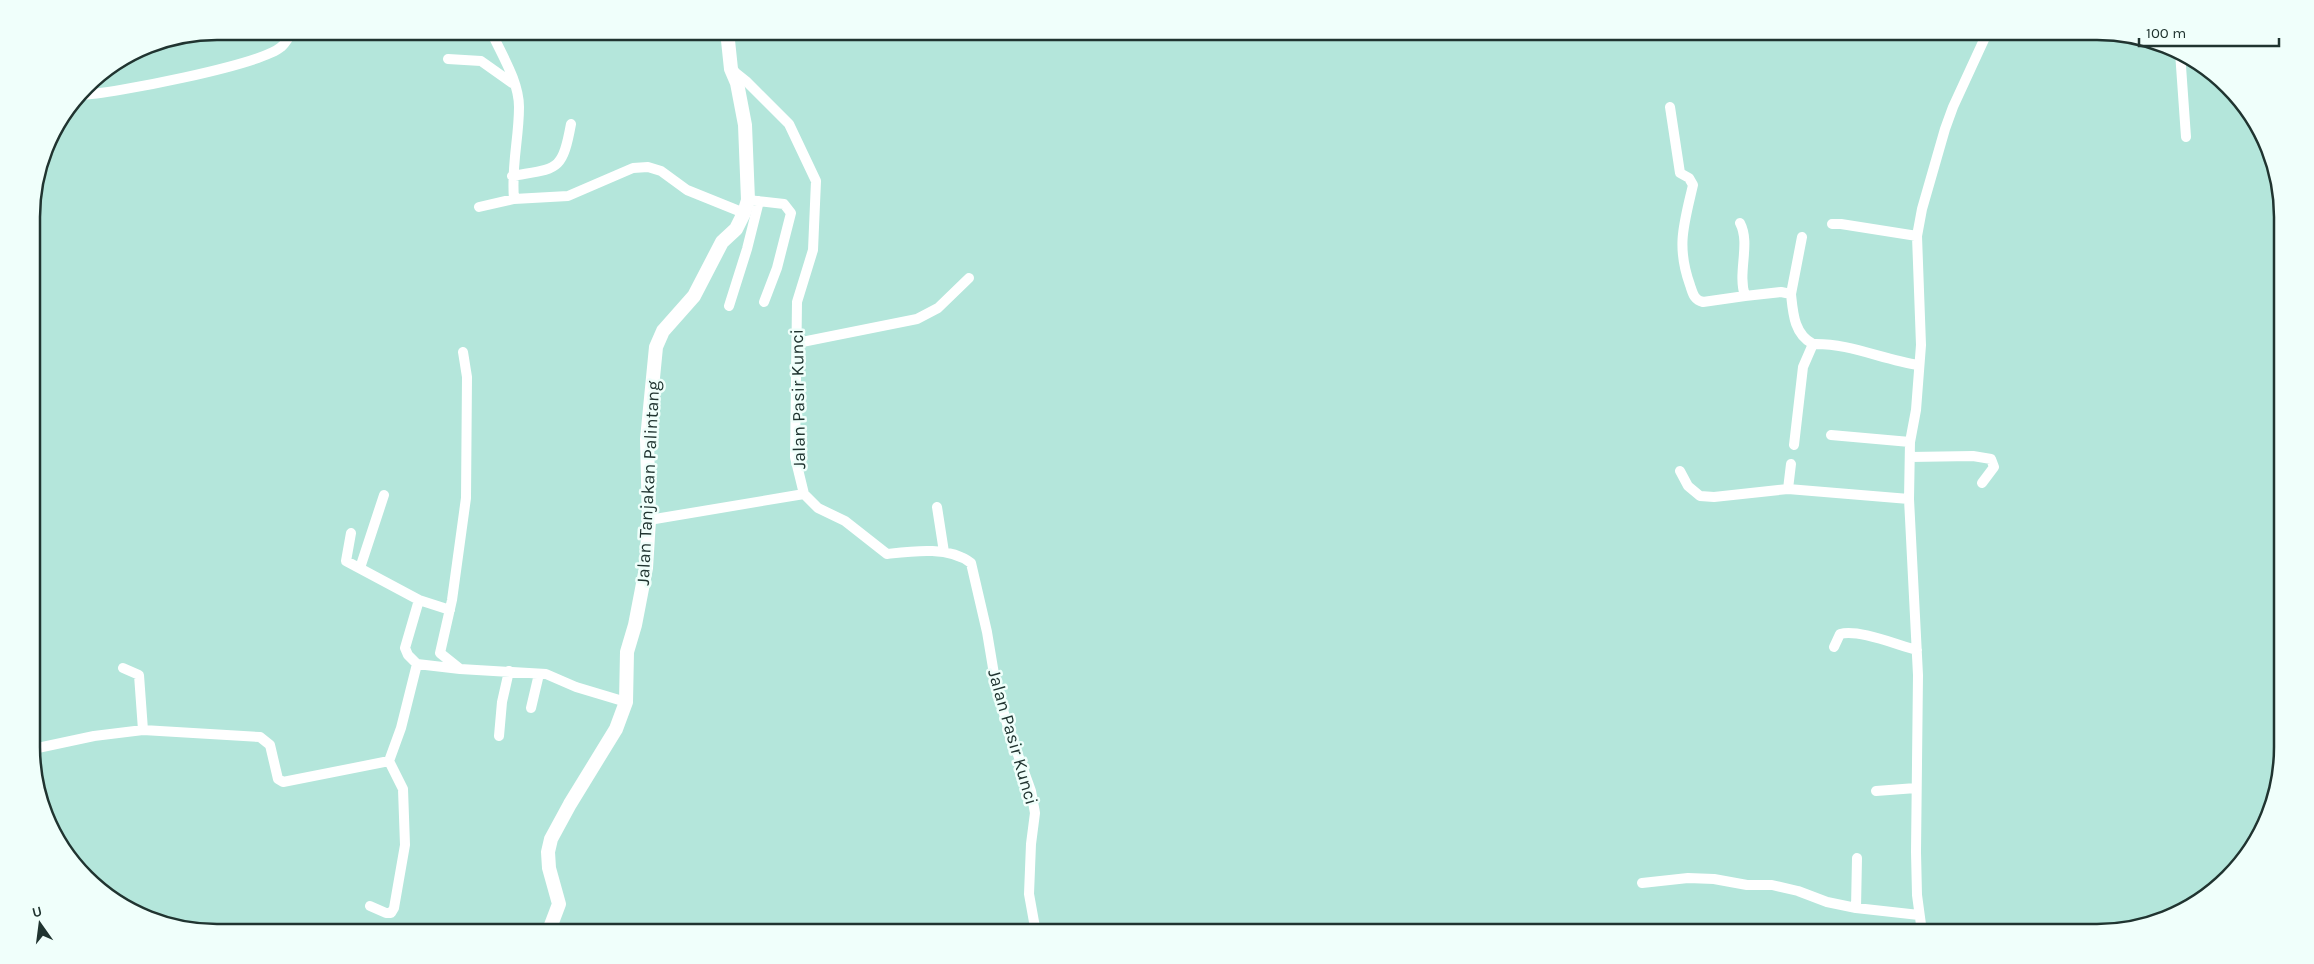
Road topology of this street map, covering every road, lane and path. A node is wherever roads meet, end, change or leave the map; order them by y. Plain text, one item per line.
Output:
1 (286, 40) edge
2 (495, 40) edge
3 (728, 40) edge
4 (1984, 40) edge
5 (448, 60) dead end
6 (2181, 61) edge
7 (731, 69) junction
8 (515, 85) junction
9 (91, 93) edge
10 (1670, 107) dead end
11 (571, 124) dead end
12 (2186, 136) dead end
13 (512, 176) junction
14 (514, 199) junction
15 (750, 205) junction
16 (479, 206) dead end
17 (1740, 223) dead end
18 (1832, 224) dead end
19 (1918, 236) junction
20 (1802, 237) dead end
21 (969, 278) dead end
22 (1791, 294) junction
23 (1745, 296) junction
24 (764, 302) dead end
25 (729, 306) dead end
26 (797, 343) junction
27 (1813, 344) junction
28 (463, 352) dead end
29 (1919, 365) junction
30 (1831, 435) dead end
31 (1910, 442) junction
32 (1794, 444) dead end
33 (1910, 457) junction
34 (1791, 464) dead end
35 (1680, 471) dead end
36 (1982, 484) dead end
37 (1788, 489) junction
38 (384, 494) dead end
39 (804, 494) junction
40 (1909, 499) junction
41 (937, 507) dead end
42 (649, 520) junction
43 (350, 533) dead end
44 (944, 552) junction
45 (360, 568) junction
46 (419, 600) junction
47 (450, 610) junction
48 (1834, 647) dead end
49 (1917, 650) junction
50 (417, 664) junction
51 (123, 668) dead end
52 (460, 669) junction
53 (510, 671) junction
54 (539, 674) junction
55 (626, 702) junction
56 (531, 708) dead end
57 (143, 730) junction
58 (499, 736) dead end
59 (40, 748) edge
60 (389, 761) junction
61 (1916, 788) junction
62 (1876, 790) dead end
63 (1856, 858) dead end
64 (1642, 883) dead end
65 (370, 906) dead end
66 (1856, 908) junction
67 (1919, 915) junction
68 (551, 924) edge
69 (1034, 924) edge
70 (1921, 924) edge

1 - 9 street
2 - 8 street
3 - 7 street
4 - 19 street
5 - 8 street
6 - 12 street
7 - 15 street
7 - 26 street, Jalan Pasir Kunci
8 - 13 street
10 - 23 street
11 - 13 street
13 - 14 street
14 - 15 street
14 - 16 street
15 - 24 street
15 - 25 street
15 - 42 street, Jalan Tanjakan Palintang
17 - 23 street
18 - 19 street
19 - 29 street
20 - 22 street
21 - 26 street
22 - 23 street
22 - 27 street
26 - 39 street, Jalan Pasir Kunci
27 - 29 street
27 - 32 street
28 - 47 street
29 - 31 street
30 - 31 street
31 - 33 street
33 - 36 street
33 - 40 street
34 - 37 street
35 - 37 street
37 - 40 street
38 - 45 street
39 - 42 street
39 - 44 street, Jalan Pasir Kunci
40 - 49 street
41 - 44 street
42 - 55 street, Jalan Tanjakan Palintang
43 - 45 street
44 - 69 street, Jalan Pasir Kunci
45 - 46 street
46 - 47 street
46 - 50 street
47 - 52 street
48 - 49 street
49 - 61 street
50 - 52 street
50 - 60 street
51 - 57 street
52 - 53 street
53 - 54 street
53 - 58 street
54 - 55 street
54 - 56 street
55 - 68 street, Jalan Tanjakan Palintang
57 - 59 street
57 - 60 street
60 - 65 street
61 - 62 street
61 - 67 street
63 - 66 street
64 - 66 street
66 - 67 street
67 - 70 street

